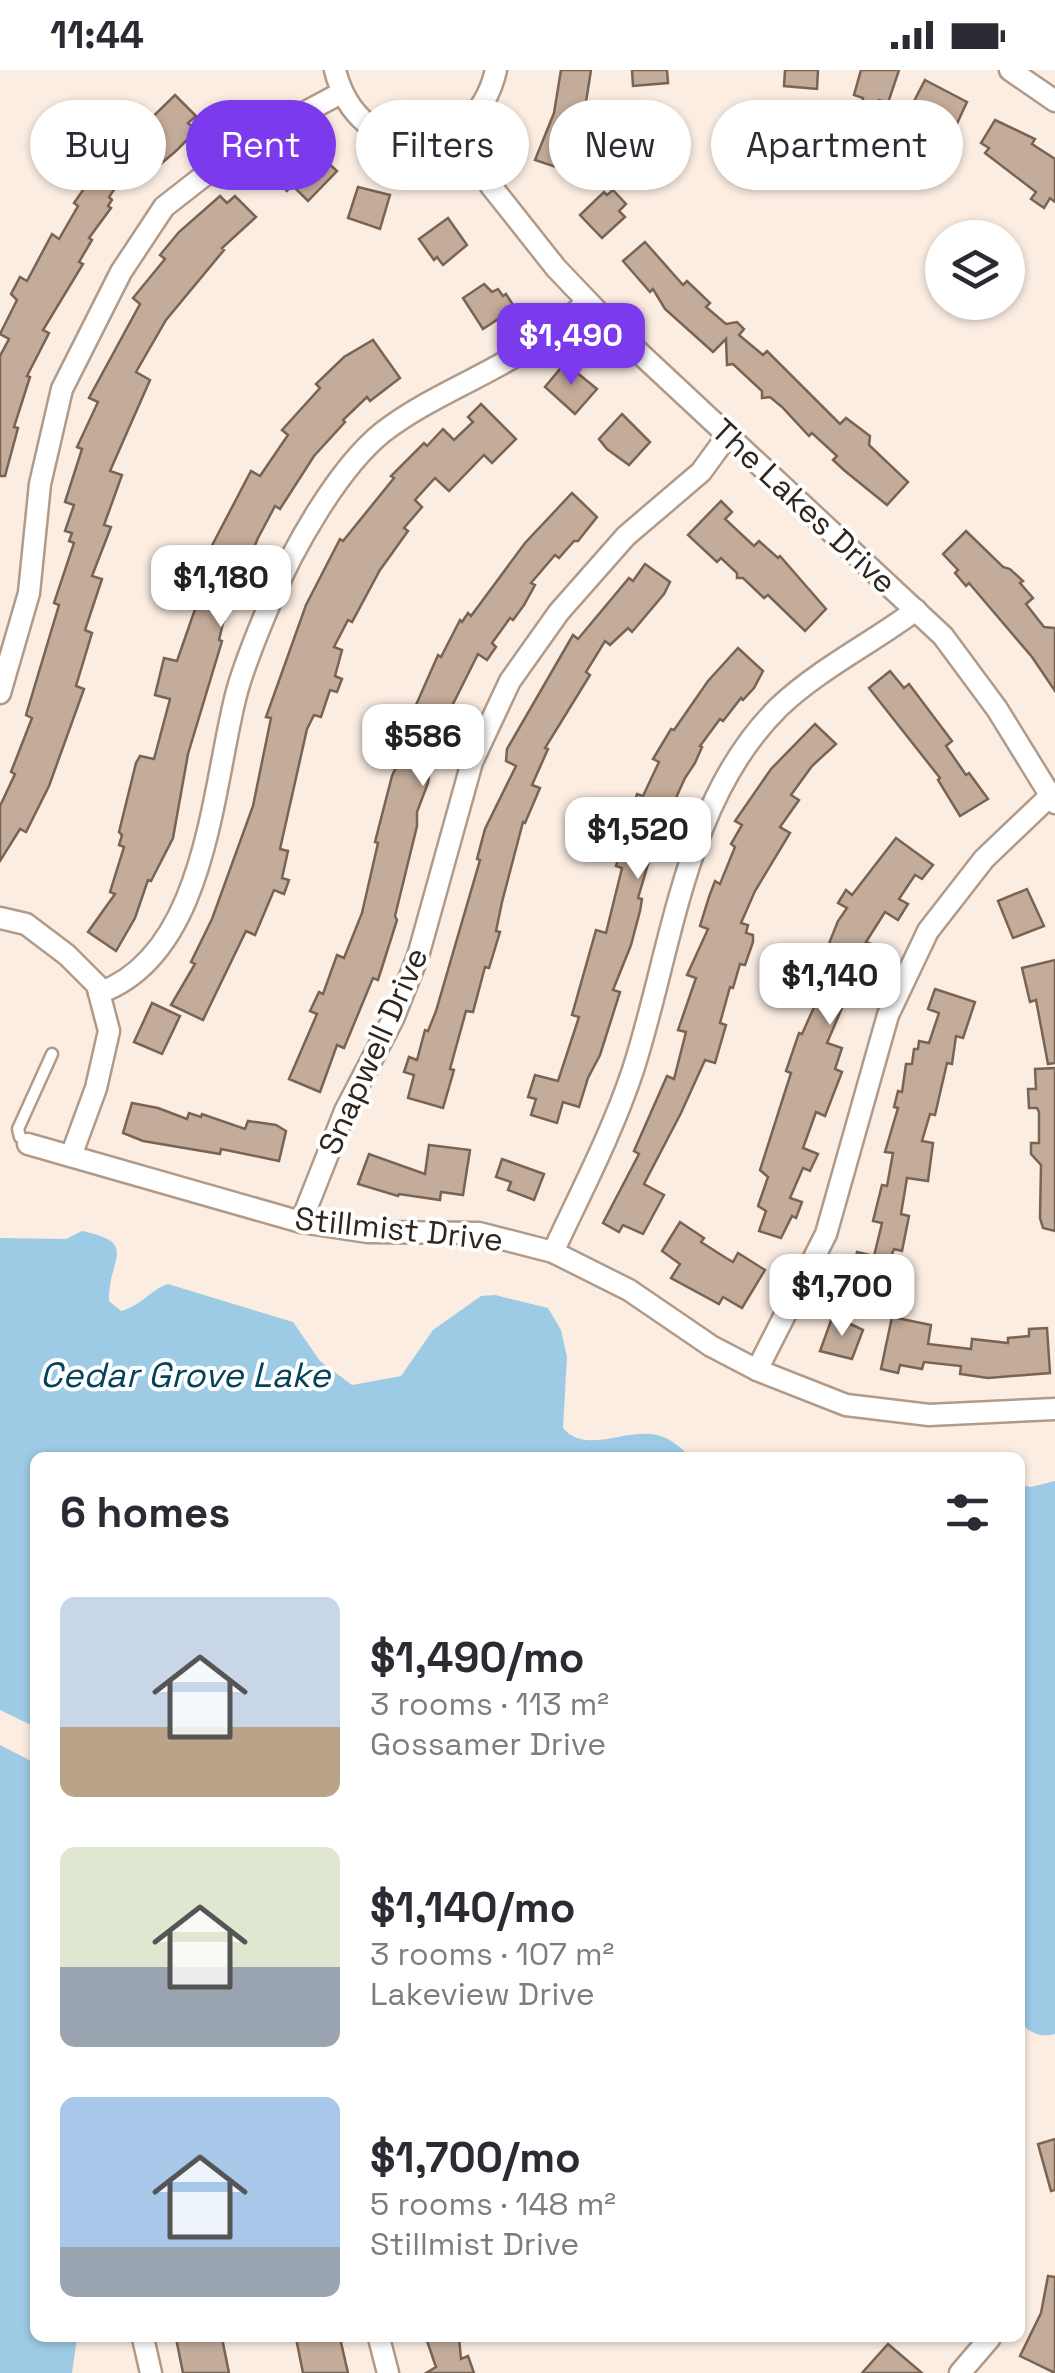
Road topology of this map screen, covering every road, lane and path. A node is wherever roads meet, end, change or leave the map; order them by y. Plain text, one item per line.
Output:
1 (335, 70) edge
2 (496, 70) edge
3 (1010, 70) edge
4 (341, 93) junction
5 (486, 100) edge
6 (1055, 100) edge
7 (356, 116) edge
8 (495, 190) edge
9 (588, 302) junction
10 (728, 436) junction
11 (916, 610) junction
12 (0, 694) edge
13 (1053, 799) edge
14 (0, 918) edge
15 (99, 993) junction
16 (52, 1054) dead end
17 (28, 1144) joint
18 (70, 1156) junction
19 (301, 1222) junction
20 (553, 1252) junction
21 (757, 1370) junction
22 (1055, 1409) edge
23 (144, 2342) edge
24 (379, 2342) edge
25 (987, 2342) edge
26 (151, 2373) edge
27 (388, 2373) edge
28 (960, 2373) edge

1 - 4 street
2 - 5 street
3 - 6 street
4 - 7 street
4 - 12 street
8 - 9 street, The Lakes Drive
9 - 10 street, The Lakes Drive
9 - 15 street
10 - 11 street, The Lakes Drive
10 - 19 street, Snapwell Drive
11 - 13 street, The Lakes Drive
11 - 20 street
13 - 21 street
14 - 15 street
15 - 18 street
16 - 17 lane
17 - 18 street, Stillmist Drive
18 - 19 street, Stillmist Drive
19 - 20 street, Stillmist Drive
20 - 21 street, Stillmist Drive
21 - 22 street, Stillmist Drive
23 - 26 street
24 - 27 street
25 - 28 street

